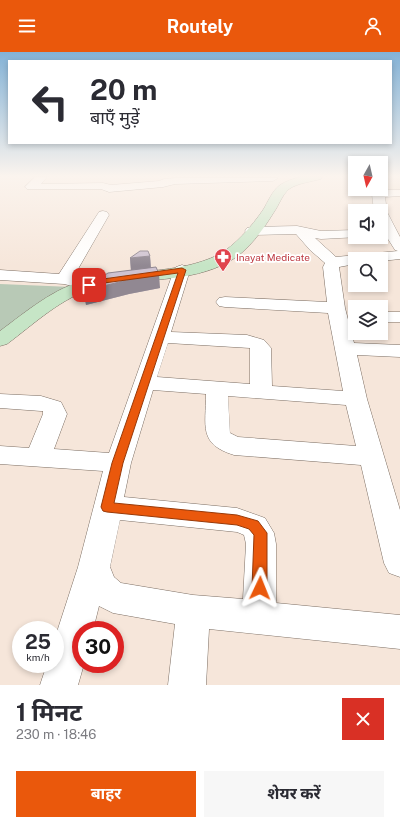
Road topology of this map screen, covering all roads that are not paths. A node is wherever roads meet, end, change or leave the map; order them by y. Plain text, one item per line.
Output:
1 (269, 207) edge
2 (383, 207) edge
3 (103, 215) dead end
4 (252, 231) junction
5 (301, 231) junction
6 (390, 233) edge
7 (348, 234) edge
8 (400, 247) edge
9 (400, 255) edge
10 (388, 256) edge
11 (348, 260) edge
12 (333, 262) junction
13 (182, 270) junction
14 (0, 274) edge
15 (64, 280) junction
16 (89, 285) junction
17 (225, 302) dead end
18 (343, 313) edge
19 (388, 317) edge
20 (400, 317) edge
21 (159, 336) junction
22 (0, 340) edge
23 (346, 349) junction
24 (400, 351) edge
25 (144, 383) junction
26 (217, 388) junction
27 (261, 391) junction
28 (356, 399) junction
29 (0, 401) edge
30 (0, 455) edge
31 (372, 457) junction
32 (38, 458) junction
33 (118, 463) junction
34 (107, 507) junction
35 (396, 528) edge
36 (400, 563) edge
37 (94, 567) junction
38 (193, 611) junction
39 (259, 618) junction
40 (400, 632) edge
41 (59, 685) edge
42 (187, 685) edge

1 - 4 main road
2 - 6 street
3 - 15 street
4 - 5 street
4 - 13 main road
5 - 7 street
5 - 12 street
6 - 8 street
9 - 10 street
11 - 12 street
12 - 18 street
13 - 16 main road
13 - 21 street
14 - 15 street
15 - 16 street
16 - 22 main road
17 - 18 street
18 - 23 street
19 - 20 street
21 - 25 street
21 - 27 street
23 - 24 street
23 - 28 street
25 - 26 street
25 - 33 street
26 - 27 street
26 - 31 street
27 - 28 street
28 - 31 street
29 - 32 street
30 - 32 street
31 - 35 street
32 - 33 street
33 - 34 street
34 - 37 street
34 - 39 street
35 - 36 street
37 - 38 street
37 - 41 street
38 - 39 street
38 - 42 street
39 - 40 street

